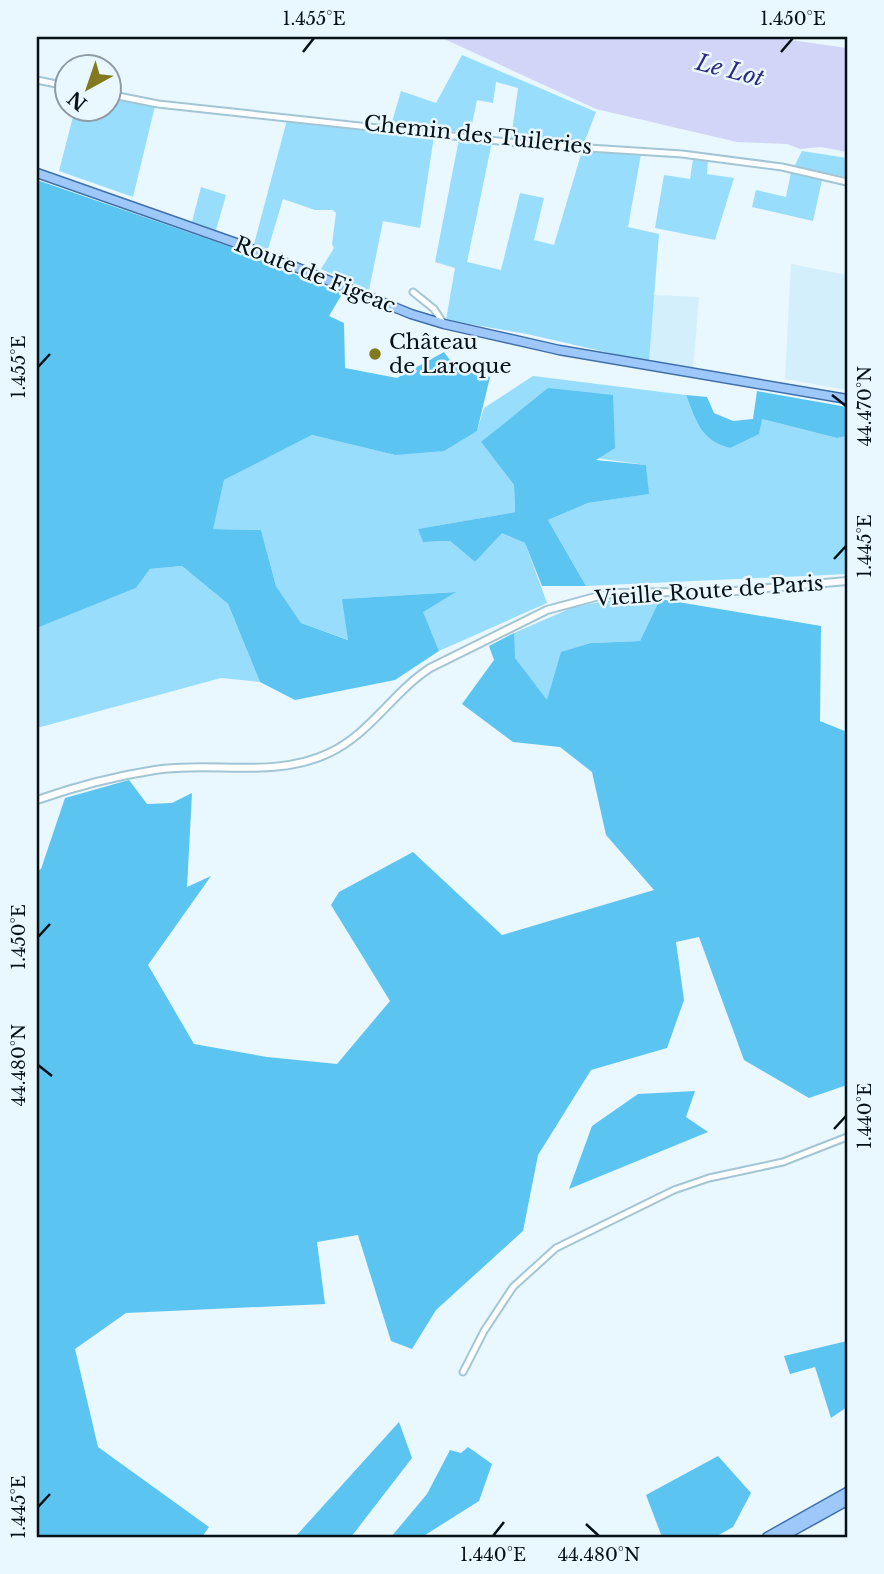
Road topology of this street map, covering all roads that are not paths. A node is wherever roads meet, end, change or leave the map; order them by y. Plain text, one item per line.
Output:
1 (122, 97) edge
2 (37, 173) edge
3 (847, 181) edge
4 (412, 292) dead end
5 (444, 324) junction
6 (847, 400) edge
7 (847, 581) edge
8 (37, 800) edge
9 (847, 1137) edge
10 (463, 1373) dead end
11 (847, 1492) edge
12 (847, 1501) edge
13 (766, 1537) edge
14 (782, 1537) edge

1 - 3 street, Chemin des Tuileries
2 - 5 main road, Route de Figeac
4 - 5 street
5 - 6 main road, Route de Figeac
7 - 8 street, Vieille Route de Paris
9 - 10 street
11 - 13 main road
12 - 14 main road

